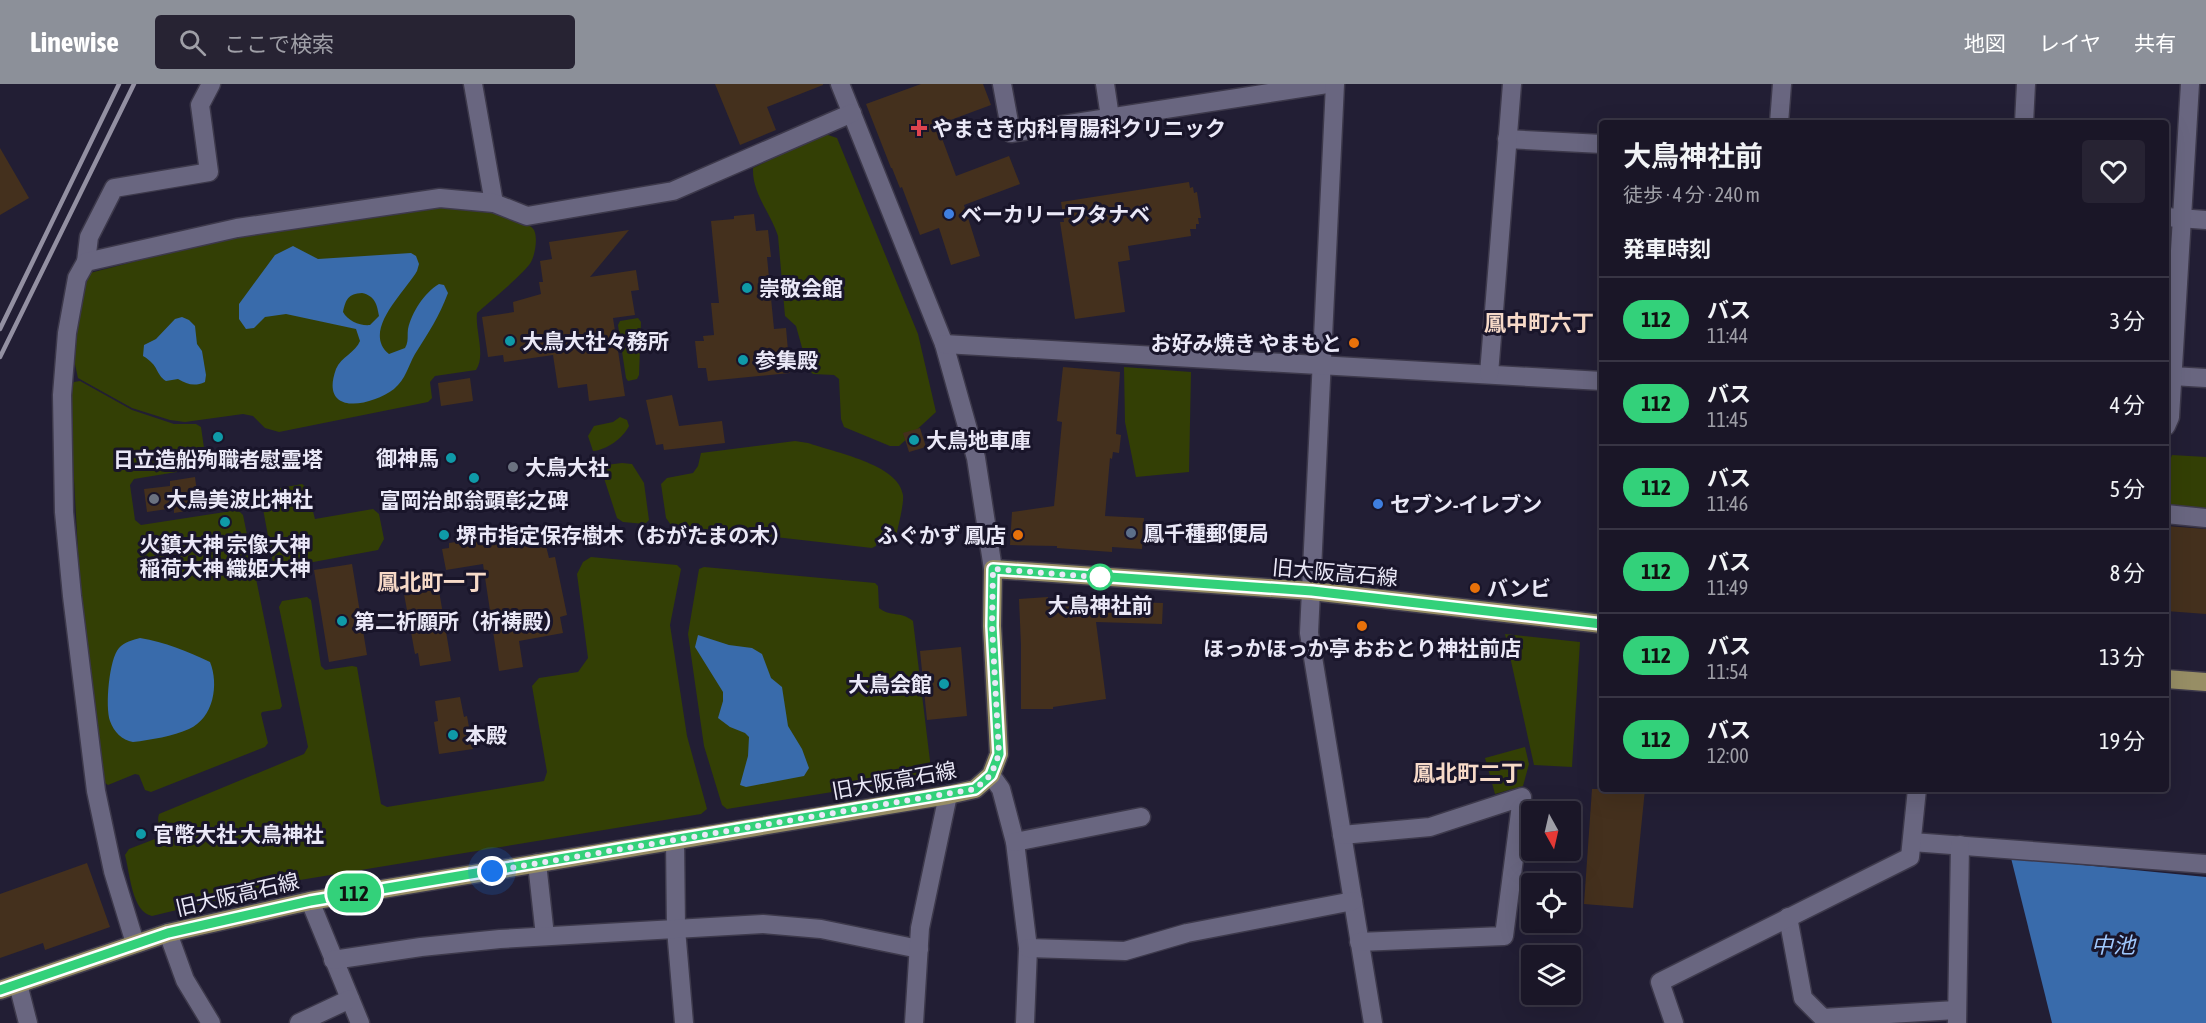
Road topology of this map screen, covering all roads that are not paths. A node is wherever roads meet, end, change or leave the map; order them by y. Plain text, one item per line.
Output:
1 (211, 84) edge
2 (473, 84) edge
3 (840, 84) edge
4 (1002, 84) edge
5 (1105, 84) edge
6 (1327, 84) edge
7 (1335, 84) edge
8 (1512, 84) edge
9 (1782, 84) edge
10 (2026, 84) edge
11 (2190, 84) edge
12 (852, 113) junction
13 (1110, 117) junction
14 (1779, 120) edge
15 (2024, 120) edge
16 (1507, 139) junction
17 (1599, 144) edge
18 (494, 203) junction
19 (2174, 218) edge
20 (2206, 220) edge
21 (86, 262) junction
22 (944, 344) junction
23 (1322, 365) junction
24 (1489, 374) junction
25 (2172, 376) junction
26 (2206, 378) edge
27 (1599, 381) edge
28 (2169, 402) edge
29 (2169, 514) edge
30 (2206, 518) edge
31 (993, 569) junction
32 (1312, 591) junction
33 (1599, 624) edge
34 (2169, 679) edge
35 (2206, 682) edge
36 (991, 775) junction
37 (1917, 792) edge
38 (948, 795) junction
39 (1141, 817) dead end
40 (1342, 835) junction
41 (675, 840) junction
42 (1015, 842) junction
43 (1912, 842) junction
44 (1960, 845) junction
45 (537, 863) junction
46 (2206, 864) edge
47 (310, 901) junction
48 (1353, 901) junction
49 (1788, 917) junction
50 (676, 929) junction
51 (168, 933) junction
52 (545, 936) junction
53 (1359, 942) junction
54 (135, 943) junction
55 (1028, 948) junction
56 (919, 949) junction
57 (333, 960) junction
58 (18, 984) junction
59 (0, 990) edge
60 (350, 999) junction
61 (1956, 1017) edge
62 (28, 1023) edge
63 (211, 1023) edge
64 (299, 1023) edge
65 (360, 1023) edge
66 (684, 1023) edge
67 (914, 1023) edge
68 (1025, 1023) edge
69 (1373, 1023) edge
70 (1674, 1023) edge

1 - 21 street
2 - 18 street
3 - 12 street
4 - 13 street
5 - 13 street
6 - 13 street
7 - 23 street
8 - 16 street
9 - 14 street
10 - 15 street
11 - 19 street
12 - 18 street
12 - 22 street
16 - 17 street
16 - 24 street
18 - 21 street
19 - 20 street
19 - 25 street
21 - 54 street
22 - 23 street
22 - 31 street
23 - 24 street
23 - 32 street
24 - 27 street
25 - 26 street
25 - 28 street
29 - 30 street
31 - 32 main road, 旧大阪高石線
31 - 36 main road
32 - 33 main road, 旧大阪高石線
32 - 40 street
34 - 35 main road
36 - 38 main road, 旧大阪高石線
36 - 42 street
37 - 43 street
38 - 41 main road, 旧大阪高石線
38 - 56 street
39 - 42 street
40 - 48 street
40 - 53 street
41 - 45 main road, 旧大阪高石線
41 - 50 street
42 - 55 street
43 - 44 street
43 - 49 street
44 - 46 street
44 - 61 street
45 - 47 main road, 旧大阪高石線
45 - 52 street
47 - 51 main road, 旧大阪高石線
47 - 57 street
48 - 53 street
48 - 55 street
49 - 61 street
49 - 70 street
50 - 52 street
50 - 56 street
50 - 66 street
51 - 54 main road, 旧大阪高石線
51 - 63 street
52 - 57 street
53 - 69 street
54 - 58 main road, 旧大阪高石線
55 - 68 street
56 - 67 street
57 - 60 street
58 - 59 main road, 旧大阪高石線
58 - 62 street
60 - 64 street
60 - 65 street

